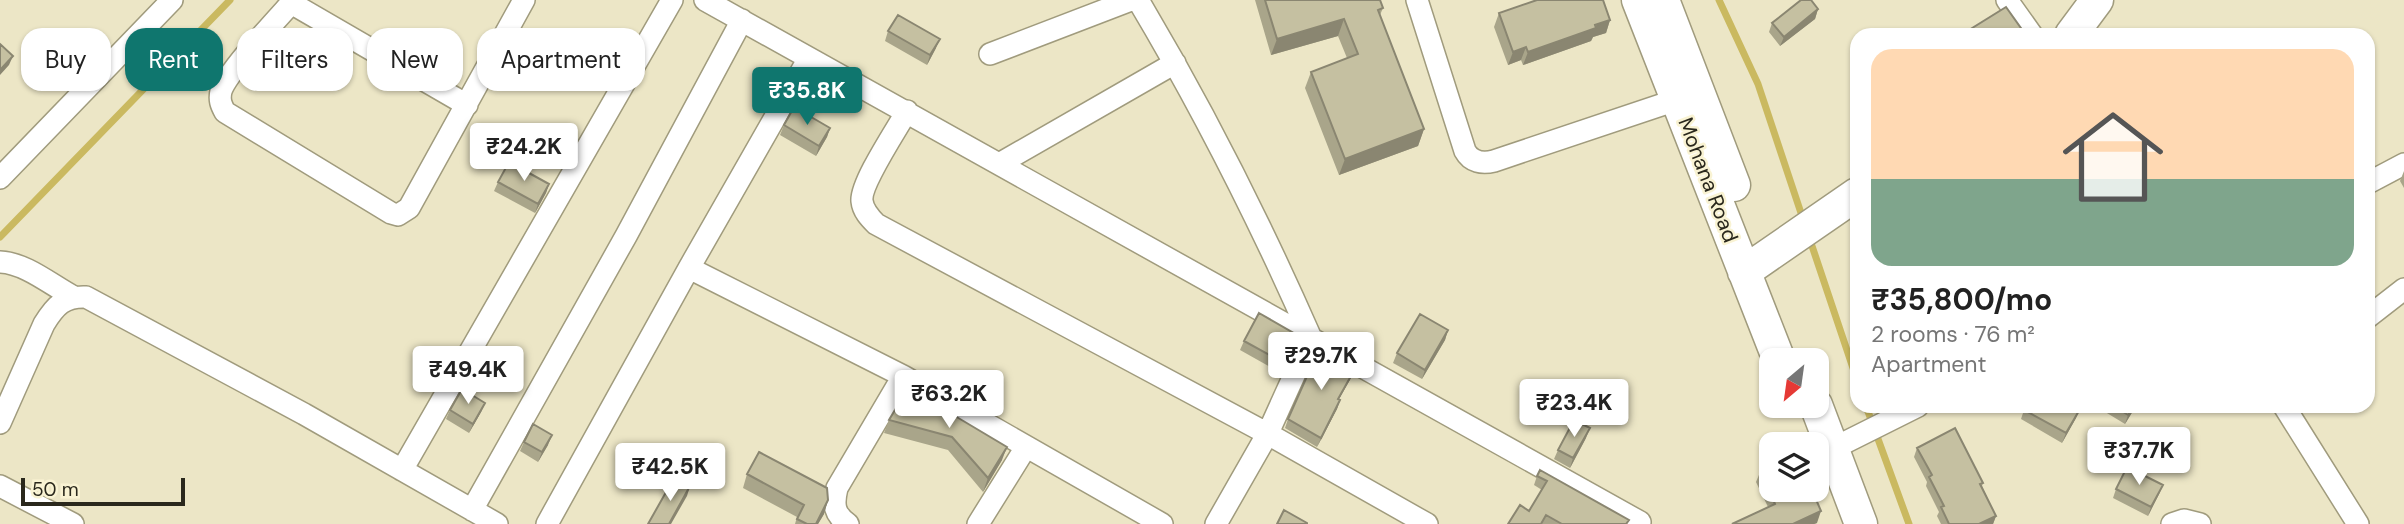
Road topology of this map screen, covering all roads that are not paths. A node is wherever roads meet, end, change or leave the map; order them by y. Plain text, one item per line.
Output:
1 (172, 0) edge
2 (524, 0) edge
3 (672, 0) edge
4 (1131, 0) edge
5 (1138, 0) edge
6 (1417, 0) edge
7 (1638, 0) edge
8 (1663, 0) edge
9 (2007, 0) edge
10 (2097, 0) edge
11 (712, 1) edge
12 (292, 2) edge
13 (1076, 10) edge
14 (742, 20) junction
15 (2027, 28) edge
16 (2076, 28) edge
17 (990, 54) dead end
18 (810, 58) junction
19 (1175, 63) junction
20 (1687, 96) junction
21 (467, 105) junction
22 (907, 111) junction
23 (999, 164) junction
24 (2404, 164) edge
25 (0, 178) edge
26 (2375, 179) edge
27 (1850, 199) edge
28 (0, 262) edge
29 (1753, 266) junction
30 (689, 268) junction
31 (2404, 289) edge
32 (72, 296) junction
33 (2375, 312) edge
34 (1311, 338) junction
35 (1776, 348) edge
36 (1794, 348) edge
37 (903, 376) junction
38 (1904, 413) edge
39 (2288, 413) edge
40 (0, 422) edge
41 (1268, 434) junction
42 (1026, 447) junction
43 (1829, 448) edge
44 (1829, 453) edge
45 (1829, 462) edge
46 (402, 470) junction
47 (0, 486) edge
48 (472, 510) junction
49 (73, 524) edge
50 (497, 524) edge
51 (547, 524) edge
52 (848, 524) edge
53 (978, 524) edge
54 (1162, 524) edge
55 (1216, 524) edge
56 (1427, 524) edge
57 (1639, 524) edge
58 (1839, 524) edge
59 (1861, 524) edge
60 (2172, 524) edge
61 (2200, 524) edge
62 (2358, 524) edge

1 - 25 street
2 - 21 street
3 - 46 street
4 - 13 street
5 - 19 street
6 - 20 street
7 - 20 street, Mohana Road
8 - 20 street, Mohana Road
9 - 15 street
10 - 16 street
11 - 14 street
12 - 21 street
12 - 21 street
13 - 17 street
14 - 18 street
14 - 48 street
18 - 22 street
18 - 30 street
19 - 23 street
19 - 34 street
20 - 29 street, Mohana Road
22 - 23 street
22 - 41 street
23 - 34 street
24 - 26 street
27 - 29 street
28 - 32 street
29 - 35 street, Mohana Road
29 - 36 street, Mohana Road
30 - 37 street
30 - 51 street
31 - 33 street
32 - 40 street
32 - 46 street
34 - 41 street
34 - 57 street
37 - 42 street
37 - 52 street
38 - 43 street
39 - 62 street
41 - 55 street
41 - 56 street
42 - 53 street
42 - 54 street
44 - 59 street
45 - 58 street
46 - 48 street
47 - 49 street
48 - 50 street
60 - 61 street

